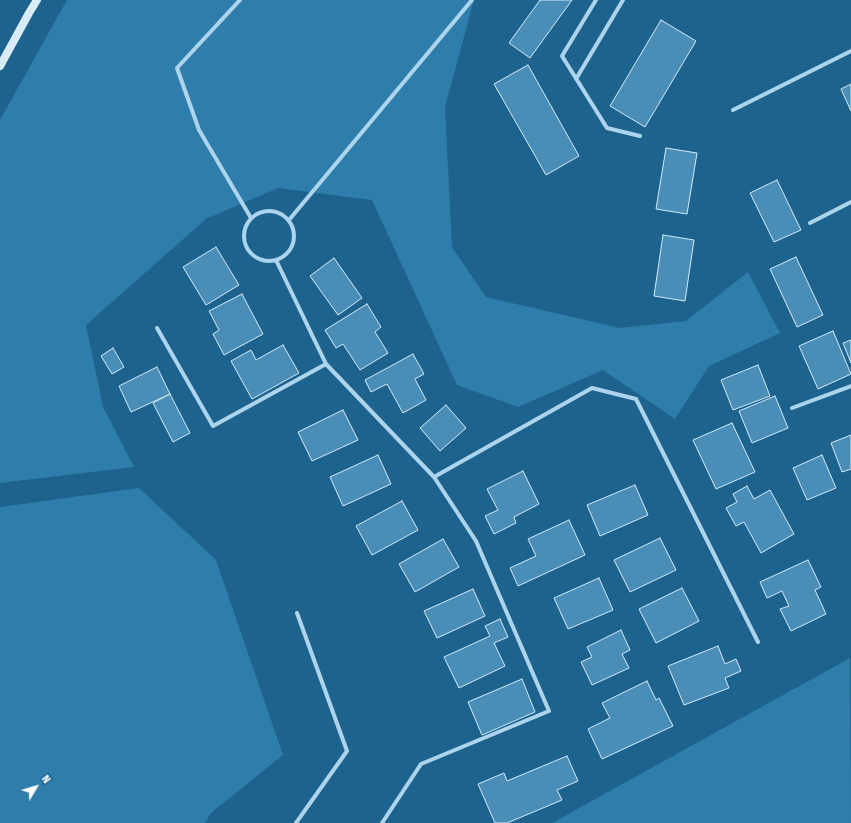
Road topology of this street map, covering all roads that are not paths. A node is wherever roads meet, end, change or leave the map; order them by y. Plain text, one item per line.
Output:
1 (37, 0) edge
2 (240, 0) edge
3 (472, 0) edge
4 (596, 0) edge
5 (623, 0) edge
6 (851, 51) edge
7 (0, 66) edge
8 (576, 80) junction
9 (733, 110) dead end
10 (640, 136) dead end
11 (851, 202) edge
12 (251, 218) junction
13 (289, 220) junction
14 (810, 223) dead end
15 (276, 260) junction
16 (157, 328) dead end
17 (326, 364) junction
18 (851, 386) edge
19 (792, 408) dead end
20 (434, 477) junction
21 (297, 614) dead end
22 (758, 642) dead end
23 (296, 823) edge
24 (382, 823) edge

1 - 7 street
2 - 12 street
3 - 13 street
4 - 8 street
5 - 8 street
6 - 9 street
8 - 10 street
11 - 14 street
12 - 13 street
12 - 15 street
13 - 15 street
15 - 17 street
16 - 17 street
17 - 20 street
18 - 19 street
20 - 22 street
20 - 24 street
21 - 23 street

